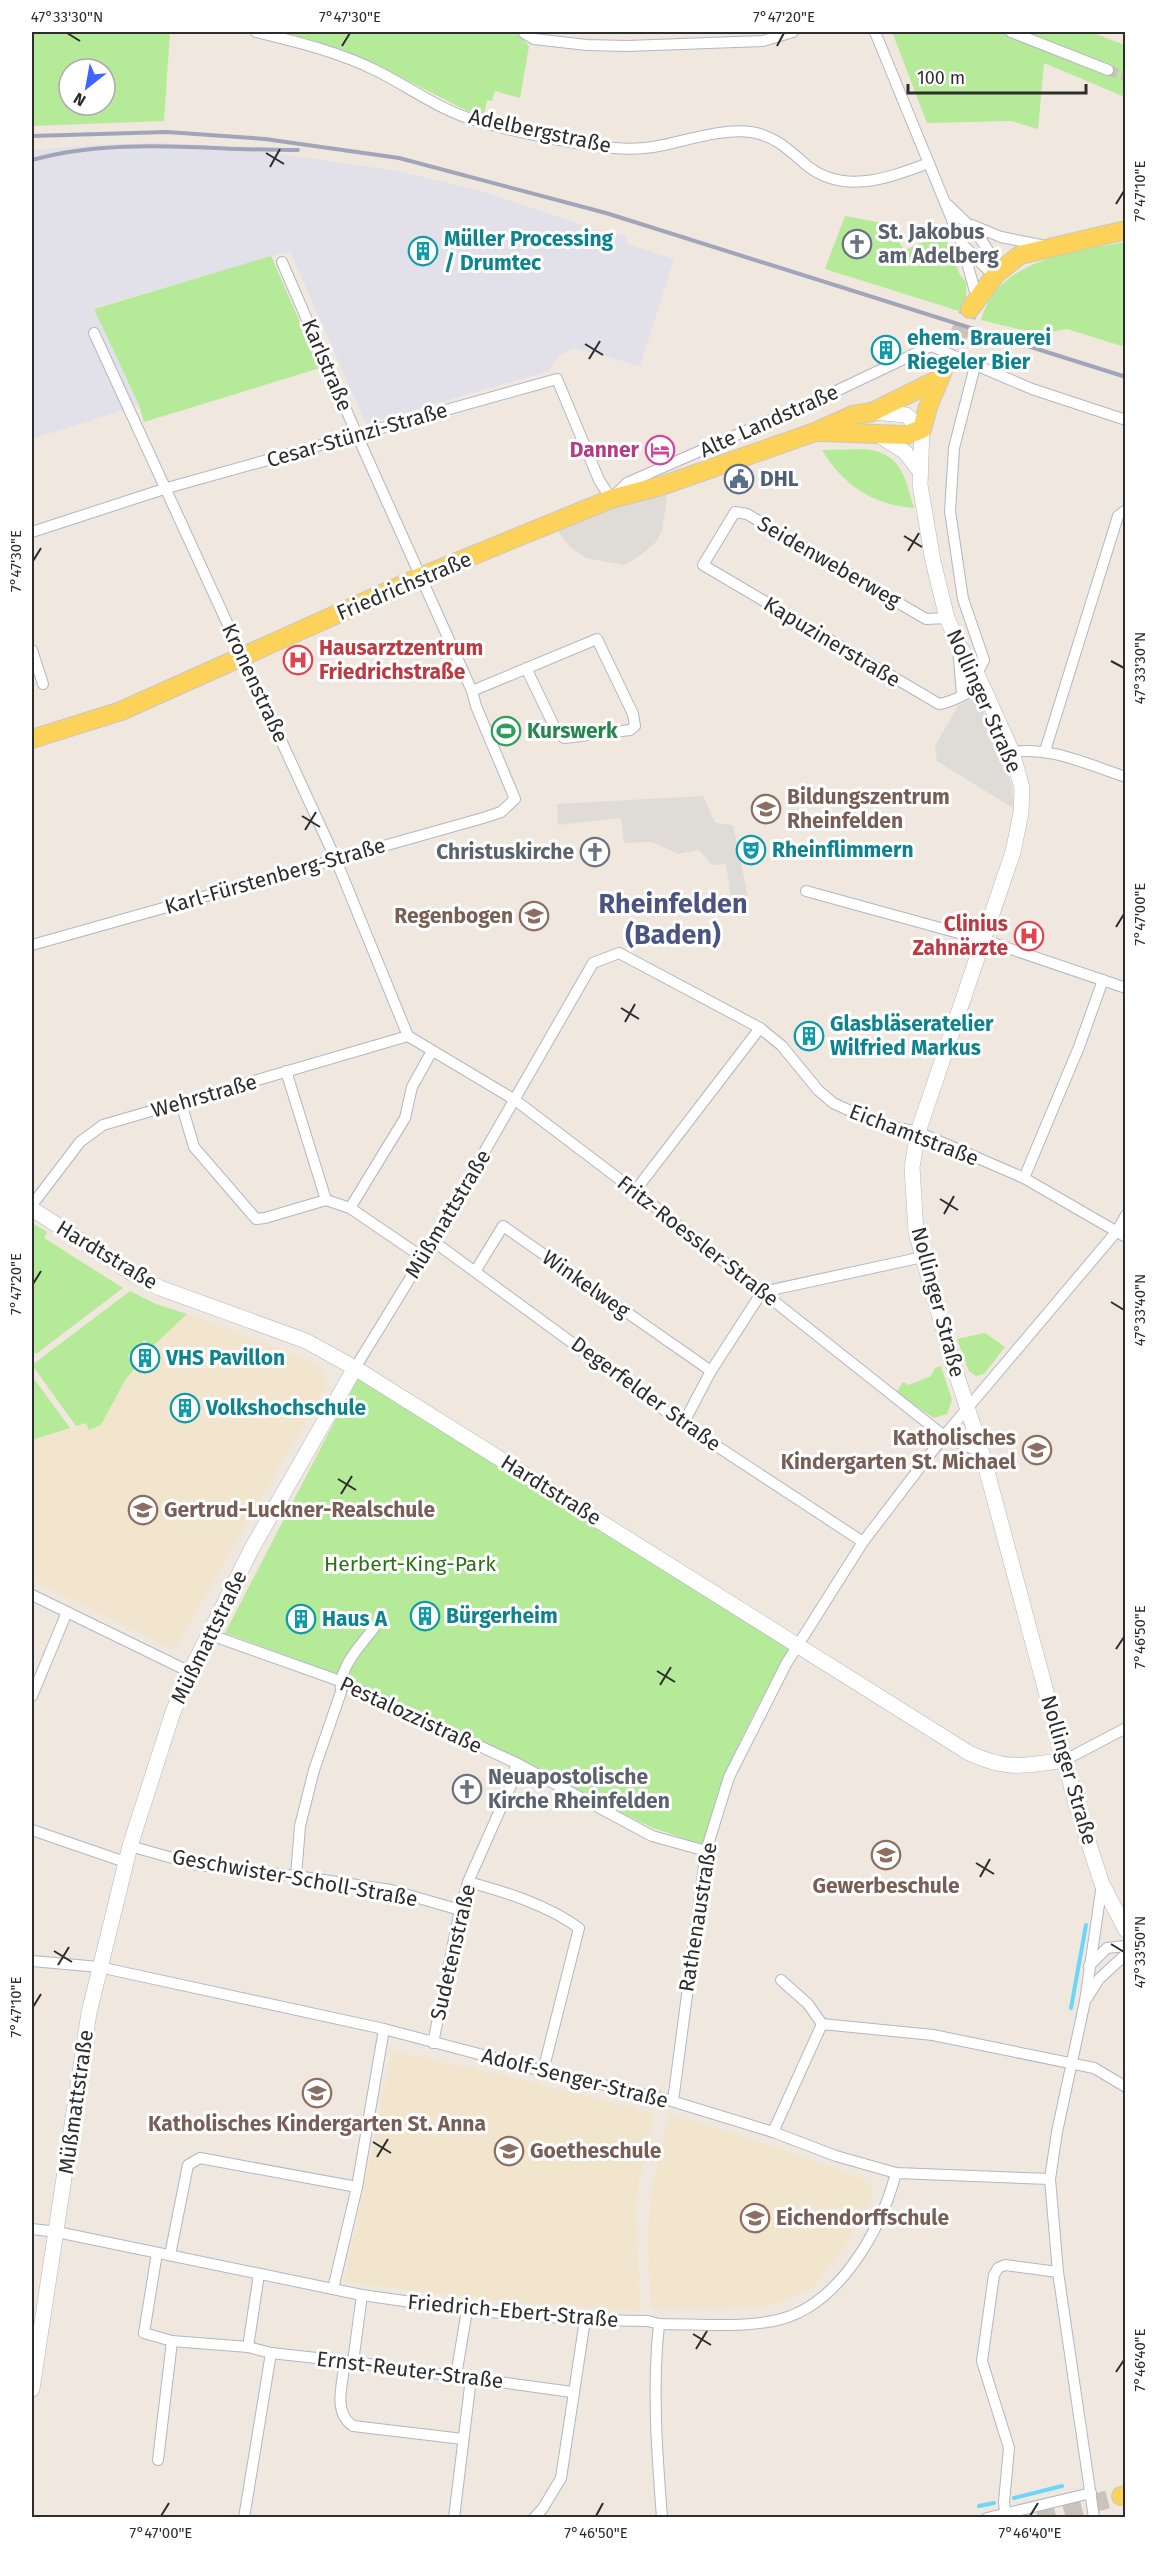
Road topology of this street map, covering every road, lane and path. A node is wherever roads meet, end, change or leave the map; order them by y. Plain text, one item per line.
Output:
1 (256, 32) edge
2 (793, 32) edge
3 (875, 32) edge
4 (1011, 32) edge
5 (524, 33) edge
6 (1108, 70) tunnel mouth
7 (929, 163) junction
8 (945, 203) junction
9 (966, 222) junction
10 (1125, 230) edge
11 (962, 244) junction
12 (1050, 246) junction
13 (282, 262) dead end
14 (996, 274) junction
15 (974, 304) joint
16 (94, 333) dead end
17 (975, 366) junction
18 (872, 412) junction
19 (1125, 420) edge
20 (922, 429) junction
21 (815, 432) junction
22 (877, 434) junction
23 (357, 435) junction
24 (919, 470) junction
25 (167, 489) junction
26 (610, 500) junction
27 (1125, 510) edge
28 (32, 532) edge
29 (703, 565) joint
30 (420, 578) junction
31 (947, 618) junction
32 (958, 644) junction
33 (32, 650) edge
34 (243, 658) junction
35 (526, 668) junction
36 (980, 680) junction
37 (43, 684) dead end
38 (472, 691) junction
39 (962, 694) junction
40 (32, 739) edge
41 (1012, 752) junction
42 (1045, 752) junction
43 (1125, 777) edge
44 (515, 799) joint
45 (336, 860) junction
46 (806, 891) dead end
47 (984, 940) junction
48 (32, 945) edge
49 (593, 963) joint
50 (1104, 980) junction
51 (1125, 988) edge
52 (760, 1028) junction
53 (408, 1036) junction
54 (432, 1051) junction
55 (286, 1071) junction
56 (515, 1100) junction
57 (182, 1103) junction
58 (918, 1132) junction
59 (1024, 1178) junction
60 (635, 1191) junction
61 (326, 1200) junction
62 (32, 1207) edge
63 (351, 1208) junction
64 (1125, 1215) edge
65 (1121, 1234) edge
66 (433, 1241) junction
67 (423, 1257) junction
68 (923, 1257) junction
69 (476, 1270) junction
70 (762, 1292) junction
71 (355, 1368) junction
72 (711, 1371) junction
73 (969, 1409) junction
74 (683, 1424) junction
75 (944, 1436) junction
76 (982, 1453) junction
77 (864, 1542) junction
78 (32, 1595) edge
79 (67, 1612) junction
80 (374, 1628) dead end
81 (208, 1635) junction
82 (799, 1645) junction
83 (190, 1672) junction
84 (340, 1681) junction
85 (32, 1696) edge
86 (1125, 1728) edge
87 (1065, 1760) junction
88 (516, 1763) junction
89 (32, 1830) edge
90 (129, 1846) junction
91 (706, 1851) junction
92 (125, 1862) junction
93 (296, 1876) junction
94 (468, 1882) junction
95 (1102, 1884) junction
96 (460, 1910) junction
97 (1125, 1930) edge
98 (1125, 1946) edge
99 (1125, 1953) edge
100 (32, 1961) edge
101 (99, 1967) junction
102 (1089, 1967) junction
103 (781, 1980) dead end
104 (1085, 2001) junction
105 (822, 2024) junction
106 (384, 2030) junction
107 (433, 2043) junction
108 (1071, 2065) junction
109 (543, 2072) junction
110 (1125, 2087) edge
111 (672, 2101) junction
112 (773, 2132) junction
113 (896, 2173) junction
114 (1050, 2179) junction
115 (357, 2187) junction
116 (32, 2229) edge
117 (57, 2232) junction
118 (157, 2253) junction
119 (170, 2255) junction
120 (1058, 2272) junction
121 (259, 2274) junction
122 (333, 2289) junction
123 (362, 2295) junction
124 (467, 2310) junction
125 (585, 2320) junction
126 (659, 2324) junction
127 (172, 2341) junction
128 (248, 2347) junction
129 (271, 2353) junction
130 (34, 2356) edge
131 (349, 2362) junction
132 (456, 2376) junction
133 (471, 2378) junction
134 (32, 2389) edge
135 (572, 2392) junction
136 (463, 2439) junction
137 (158, 2460) dead end
138 (1091, 2493) junction
139 (1005, 2513) junction
140 (244, 2517) edge
141 (454, 2517) edge
142 (534, 2517) edge
143 (662, 2517) edge
144 (987, 2517) edge
145 (1094, 2517) edge

1 - 7 street, Adelbergstraße
2 - 5 street
3 - 7 street
4 - 6 street
7 - 8 street
8 - 9 street
8 - 11 street
9 - 12 street
9 - 14 street
10 - 12 main road
11 - 14 street
11 - 15 street
12 - 14 main road
13 - 23 street, Karlstraße
14 - 15 main road
16 - 25 street, Kronenstraße
17 - 19 street
17 - 26 street, Alte Landstraße
17 - 36 street
18 - 20 street
18 - 20 main road, Friedrichstraße
18 - 21 main road, Friedrichstraße
20 - 22 main road
20 - 24 street, Nollinger Straße
21 - 22 main road
21 - 26 main road, Friedrichstraße
22 - 24 street
23 - 25 street, Cesar-Stünzi-Straße
23 - 26 street, Cesar-Stünzi-Straße
23 - 30 street, Karlstraße
24 - 31 street, Nollinger Straße
25 - 28 street, Cesar-Stünzi-Straße
25 - 34 street, Kronenstraße
26 - 30 main road, Friedrichstraße
27 - 42 street
29 - 31 street, Seidenweberweg
29 - 39 street, Kapuzinerstraße
30 - 34 main road, Friedrichstraße
30 - 38 street, Karlstraße
31 - 32 street, Nollinger Straße
32 - 36 street, Nollinger Straße
32 - 39 street
33 - 37 street
34 - 40 main road, Friedrichstraße
34 - 45 street, Kronenstraße
35 - 35 street
35 - 38 street
36 - 39 street, Kapuzinerstraße
36 - 41 street, Nollinger Straße
38 - 44 street, Karlstraße
41 - 42 street
41 - 47 street, Nollinger Straße
42 - 43 street
44 - 45 street, Karl-Fürstenberg-Straße
45 - 48 street, Karl-Fürstenberg-Straße
45 - 53 street, Kronenstraße
46 - 47 street
47 - 50 street
47 - 58 street, Nollinger Straße
49 - 52 street, Eichamtstraße
49 - 56 street, Müßmattstraße
50 - 51 street
50 - 59 street
52 - 58 street, Eichamtstraße
52 - 60 street
53 - 54 street, Fritz-Roessler-Straße
53 - 55 street, Wehrstraße
54 - 56 street, Fritz-Roessler-Straße
54 - 63 street
55 - 57 street, Wehrstraße
55 - 61 street
56 - 60 street, Fritz-Roessler-Straße
56 - 66 street, Müßmattstraße
57 - 61 street
57 - 62 street, Wehrstraße
58 - 59 street, Eichamtstraße
58 - 68 street, Nollinger Straße
59 - 65 street, Eichamtstraße
60 - 70 street, Fritz-Roessler-Straße
61 - 63 street
62 - 71 street, Hardtstraße
63 - 67 street
64 - 65 street, Rathenaustraße
65 - 73 street, Rathenaustraße
66 - 67 street, Müßmattstraße
66 - 69 street, Degerfelder Straße
67 - 71 street, Müßmattstraße
68 - 70 street
68 - 73 street, Nollinger Straße
69 - 72 street, Winkelweg
69 - 74 street, Degerfelder Straße
70 - 72 street
70 - 75 street, Fritz-Roessler-Straße
71 - 81 street, Müßmattstraße
71 - 82 street, Hardtstraße
72 - 74 street
73 - 75 street, Rathenaustraße
73 - 76 street, Nollinger Straße
74 - 77 street, Degerfelder Straße
75 - 76 street, Fritz-Roessler-Straße
75 - 77 street, Rathenaustraße
76 - 87 street, Nollinger Straße
77 - 82 street, Rathenaustraße
78 - 79 street
79 - 83 street
79 - 85 street
80 - 84 street
81 - 83 street, Müßmattstraße
81 - 84 street, Pestalozzistraße
82 - 87 street, Hardtstraße
82 - 91 street, Rathenaustraße
83 - 90 street, Müßmattstraße
84 - 88 street, Pestalozzistraße
84 - 93 street
86 - 87 street
87 - 95 street, Nollinger Straße
88 - 91 street, Pestalozzistraße
88 - 94 street, Sudetenstraße
89 - 92 street
90 - 92 street, Müßmattstraße
90 - 93 street, Geschwister-Scholl-Straße
91 - 111 street, Rathenaustraße
92 - 101 street, Müßmattstraße
93 - 96 street, Geschwister-Scholl-Straße
94 - 96 street, Sudetenstraße
94 - 109 street
95 - 97 street, Nollinger Straße
95 - 102 street
96 - 107 street, Sudetenstraße
98 - 102 street
99 - 104 street
100 - 101 street, Adolf-Senger-Straße
101 - 106 street, Adolf-Senger-Straße
101 - 117 street, Müßmattstraße
102 - 104 street
103 - 105 street
104 - 108 street
105 - 108 street
105 - 112 street
106 - 107 street, Adolf-Senger-Straße
106 - 115 street
107 - 109 street, Adolf-Senger-Straße
108 - 110 street
108 - 114 street
109 - 111 street, Adolf-Senger-Straße
111 - 112 street, Adolf-Senger-Straße
112 - 113 street, Adolf-Senger-Straße
113 - 114 street, Adolf-Senger-Straße
113 - 126 street, Friedrich-Ebert-Straße
114 - 120 street
115 - 119 street
115 - 122 street
116 - 117 street, Friedrich-Ebert-Straße
117 - 118 street, Friedrich-Ebert-Straße
117 - 130 street, Müßmattstraße
118 - 119 street, Friedrich-Ebert-Straße
118 - 127 street, Ernst-Reuter-Straße
119 - 121 street, Friedrich-Ebert-Straße
120 - 138 street
120 - 139 street
121 - 122 street, Friedrich-Ebert-Straße
121 - 128 street
122 - 123 street, Friedrich-Ebert-Straße
123 - 124 street, Friedrich-Ebert-Straße
123 - 131 street
124 - 125 street, Friedrich-Ebert-Straße
124 - 132 street
125 - 126 street, Friedrich-Ebert-Straße
125 - 135 street
126 - 143 street
127 - 128 street, Ernst-Reuter-Straße
127 - 137 street
128 - 129 street, Ernst-Reuter-Straße
129 - 131 street, Ernst-Reuter-Straße
129 - 140 street
130 - 134 street, Müßmattstraße
131 - 132 street, Ernst-Reuter-Straße
131 - 136 street
132 - 133 street, Ernst-Reuter-Straße
133 - 135 street, Ernst-Reuter-Straße
133 - 136 street
135 - 142 street
136 - 141 street
138 - 139 street
138 - 145 street
139 - 144 street

